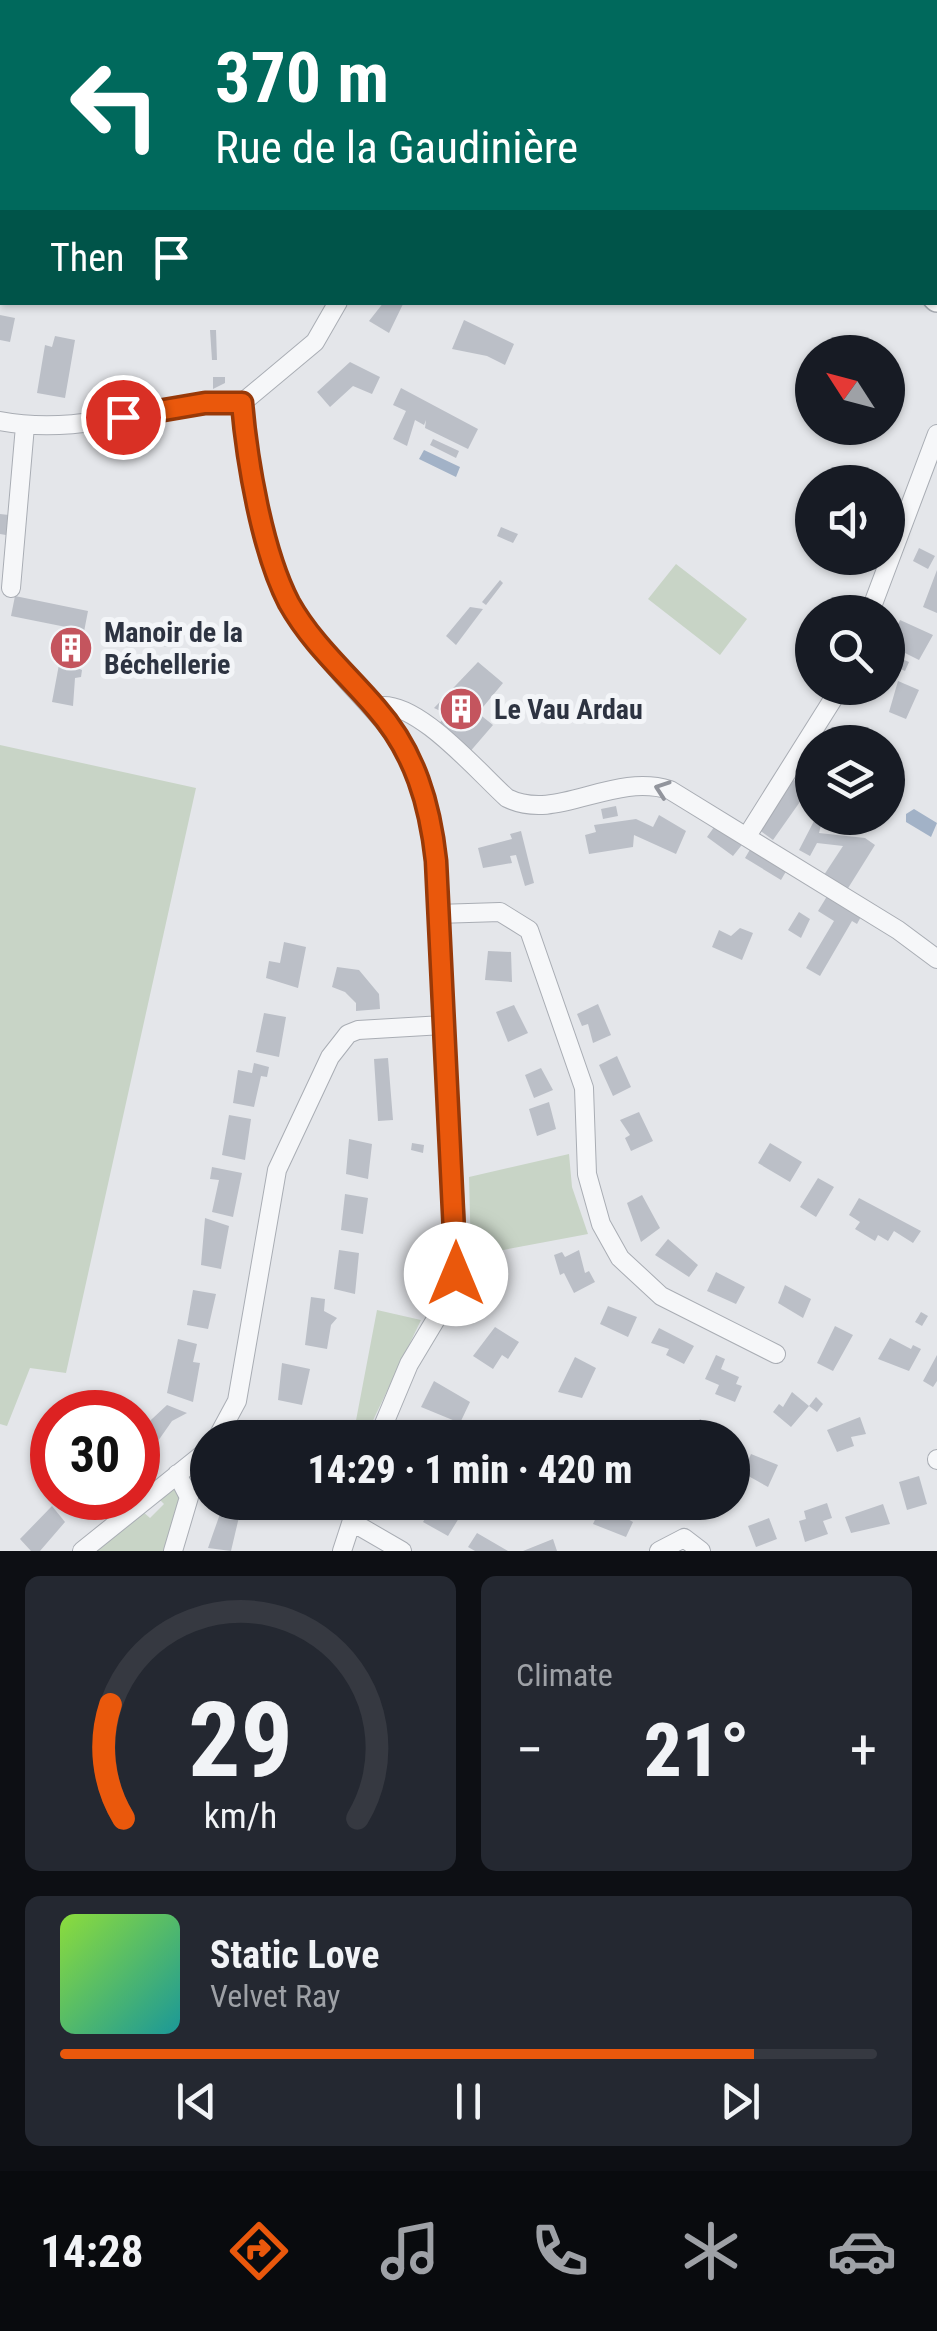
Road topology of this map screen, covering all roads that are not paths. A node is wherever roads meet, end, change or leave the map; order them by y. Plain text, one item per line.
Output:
1 (336, 305) edge
2 (242, 403) junction
3 (0, 421) edge
4 (26, 426) junction
5 (937, 434) edge
6 (11, 588) dead end
7 (876, 595) edge
8 (829, 705) edge
9 (376, 707) junction
10 (747, 836) junction
11 (437, 914) junction
12 (937, 959) edge
13 (443, 1025) junction
14 (776, 1354) dead end
15 (226, 1420) edge
16 (386, 1420) edge
17 (190, 1464) edge
18 (177, 1474) junction
19 (352, 1522) joint
20 (82, 1551) edge
21 (173, 1551) edge
22 (342, 1551) edge
23 (402, 1551) edge
24 (659, 1551) edge
25 (701, 1551) edge

1 - 2 street
2 - 4 street
2 - 9 street
3 - 4 street
4 - 6 street
5 - 7 street
8 - 10 street
10 -> 9 street
9 - 11 street
10 - 12 street
11 - 13 street
11 - 14 street
13 - 15 street
13 - 16 street
17 - 18 street
18 - 20 street
18 - 21 street
19 - 22 street
19 - 23 street
24 - 25 street

